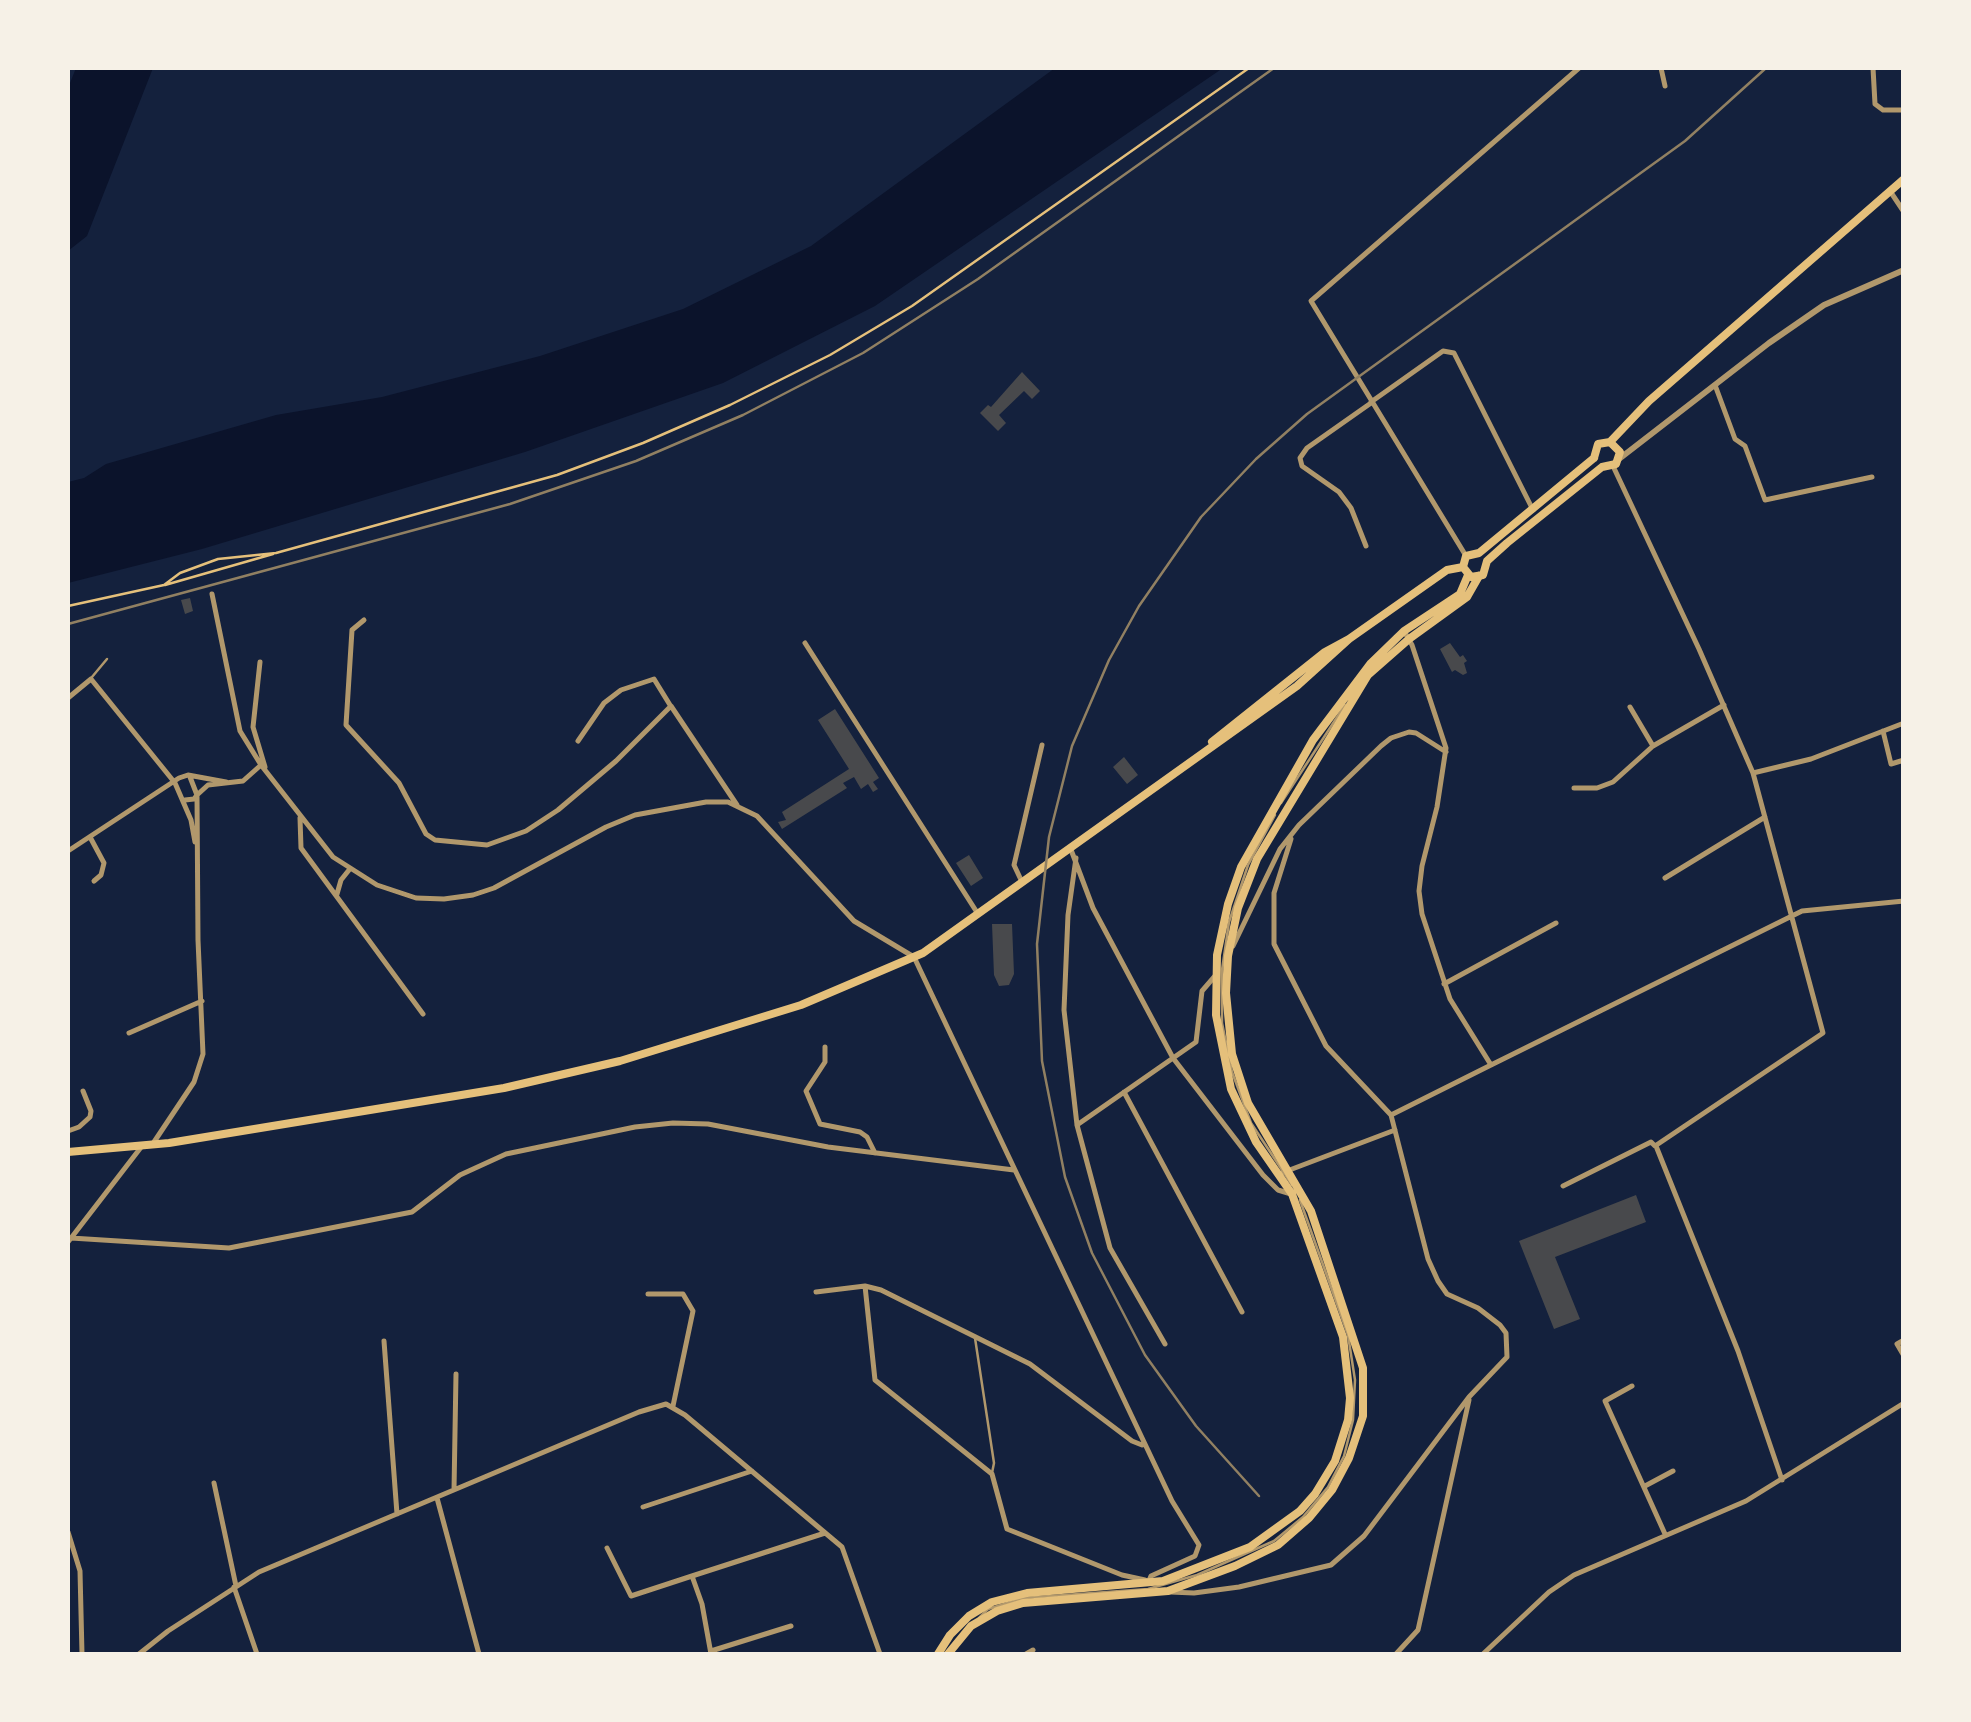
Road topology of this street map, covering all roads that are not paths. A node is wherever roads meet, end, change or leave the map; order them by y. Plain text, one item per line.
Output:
1 (1579, 68) edge
2 (1660, 68) edge
3 (1873, 68) edge
4 (1665, 86) dead end
5 (1904, 110) edge
6 (1904, 178) edge
7 (1890, 191) junction
8 (1904, 212) edge
9 (1904, 270) edge
10 (1715, 385) junction
11 (1371, 403) junction
12 (1614, 445) junction
13 (1638, 445) junction
14 (1594, 458) junction
15 (1616, 462) junction
16 (1602, 467) junction
17 (1872, 477) dead end
18 (1533, 510) junction
19 (1366, 546) dead end
20 (1479, 553) junction
21 (1466, 556) junction
22 (1487, 561) junction
23 (1465, 571) junction
24 (1479, 576) junction
25 (212, 594) dead end
26 (364, 620) dead end
27 (1407, 635) junction
28 (805, 643) dead end
29 (107, 659) dead end
30 (260, 662) dead end
31 (1368, 675) junction
32 (91, 679) junction
33 (68, 698) edge
34 (671, 706) junction
35 (1724, 706) junction
36 (1630, 707) dead end
37 (1904, 723) edge
38 (1882, 731) junction
39 (578, 741) dead end
40 (1042, 745) dead end
41 (1653, 746) junction
42 (1446, 752) junction
43 (1904, 760) edge
44 (263, 767) junction
45 (1753, 773) junction
46 (188, 775) junction
47 (174, 783) junction
48 (229, 783) junction
49 (1574, 788) dead end
50 (197, 795) junction
51 (184, 799) junction
52 (737, 805) junction
53 (300, 815) junction
54 (1764, 817) junction
55 (90, 836) junction
56 (1291, 837) junction
57 (196, 846) junction
58 (1070, 848) junction
59 (68, 851) edge
60 (1076, 858) junction
61 (349, 870) junction
62 (1665, 878) dead end
63 (94, 881) dead end
64 (1022, 882) junction
65 (337, 896) junction
66 (1904, 900) edge
67 (978, 914) junction
68 (1790, 916) junction
69 (1556, 923) dead end
70 (1228, 956) junction
71 (914, 957) junction
72 (1215, 976) junction
73 (1444, 984) junction
74 (202, 1000) junction
75 (424, 1014) dead end
76 (129, 1033) dead end
77 (825, 1047) dead end
78 (1173, 1058) junction
79 (1491, 1065) junction
80 (83, 1091) dead end
81 (1124, 1092) junction
82 (1391, 1115) junction
83 (1077, 1125) junction
84 (68, 1130) edge
85 (1395, 1130) junction
86 (154, 1145) junction
87 (142, 1146) junction
88 (1656, 1146) junction
89 (68, 1152) edge
90 (875, 1152) junction
91 (1014, 1170) junction
92 (1284, 1172) junction
93 (1563, 1186) dead end
94 (1292, 1194) junction
95 (69, 1240) edge
96 (865, 1286) junction
97 (816, 1292) dead end
98 (648, 1294) dead end
99 (1242, 1312) dead end
100 (974, 1336) junction
101 (1904, 1340) edge
102 (384, 1341) dead end
103 (1166, 1344) dead end
104 (1904, 1356) edge
105 (456, 1374) dead end
106 (1632, 1386) dead end
107 (1469, 1397) junction
108 (1904, 1403) edge
109 (673, 1406) junction
110 (1145, 1446) junction
111 (1673, 1471) dead end
112 (752, 1472) junction
113 (992, 1474) junction
114 (1782, 1480) junction
115 (214, 1483) dead end
116 (1644, 1487) junction
117 (454, 1490) junction
118 (436, 1497) junction
119 (643, 1507) dead end
120 (397, 1514) junction
121 (68, 1532) edge
122 (825, 1533) junction
123 (1665, 1535) junction
124 (607, 1548) dead end
125 (692, 1576) junction
126 (1148, 1586) junction
127 (235, 1587) junction
128 (1168, 1590) junction
129 (791, 1626) dead end
130 (711, 1653) edge
131 (82, 1654) edge
132 (139, 1654) edge
133 (257, 1654) edge
134 (479, 1654) edge
135 (880, 1654) edge
136 (938, 1654) edge
137 (948, 1654) edge
138 (1396, 1654) edge
139 (1483, 1654) edge

1 - 11 street
2 - 4 street
3 - 5 street
6 - 7 main road
7 - 8 street
7 - 12 main road
9 - 10 street
10 - 13 street
10 - 17 street
11 - 18 street
11 - 19 street
11 - 21 street
12 - 13 street
12 - 14 main road
12 - 15 main road
13 - 15 street
14 - 16 main road
14 - 18 main road
15 - 16 main road
15 - 35 street
16 - 22 main road
18 - 20 main road
20 - 21 main road
20 - 22 main road
21 - 23 main road
22 - 24 main road
23 - 24 main road
23 - 27 main road
23 - 58 main road
24 - 27 main road
25 - 44 street
26 - 34 street
27 - 31 main road
27 - 42 street
27 - 72 main road
28 - 67 street
29 - 32 lane
30 - 44 street
31 - 70 main road
31 - 92 lane
32 - 33 street
32 - 47 street
34 - 39 street
34 - 52 street
35 - 41 street
35 - 45 street
36 - 41 street
37 - 38 street
38 - 43 street
38 - 45 street
40 - 64 street
41 - 49 street
42 - 56 street
42 - 73 street
44 - 48 street
44 - 53 street
45 - 54 street
46 - 47 street
46 - 48 street
46 - 50 street
47 - 51 street
47 - 55 street
48 - 50 street
50 - 51 street
50 - 57 street
51 - 57 street
52 - 61 street
52 - 71 street
53 - 61 street
53 - 65 street
54 - 62 street
54 - 68 street
55 - 59 street
55 - 63 street
56 - 70 street
56 - 82 street
57 - 74 street
58 - 60 street
58 - 64 main road
60 - 78 street
60 - 83 street
61 - 65 street
64 - 67 main road
65 - 75 street
66 - 68 street
67 - 71 main road
68 - 79 street
68 - 88 street
69 - 73 street
70 - 92 main road
71 - 86 main road
71 - 91 street
72 - 78 street
72 - 92 main road
73 - 79 street
74 - 76 street
74 - 86 street
77 - 90 street
78 - 81 street
78 - 94 street
79 - 82 street
80 - 84 street
81 - 83 street
81 - 99 street
82 - 85 street
83 - 103 street
85 - 92 street
85 - 107 street
86 - 87 main road
87 - 89 main road
87 - 95 street
88 - 93 street
88 - 114 street
90 - 91 street
90 - 95 street
91 - 110 street
92 - 94 main road
92 - 126 lane
92 - 128 main road
94 - 126 main road
96 - 97 street
96 - 100 street
96 - 113 street
98 - 109 street
100 - 110 street
100 - 113 lane
101 - 104 street
102 - 120 street
105 - 117 street
106 - 116 street
107 - 128 street
107 - 138 street
108 - 114 street
109 - 112 street
109 - 117 street
110 - 126 street
111 - 116 street
112 - 119 street
112 - 122 street
113 - 126 street
114 - 123 street
115 - 127 street
116 - 123 street
117 - 118 street
118 - 120 street
118 - 134 street
120 - 127 street
121 - 131 street
122 - 125 street
122 - 135 street
123 - 139 street
124 - 125 street
125 - 130 street
126 - 128 main road
126 - 136 main road
126 - 137 main road
127 - 132 street
127 - 133 street
129 - 130 street

